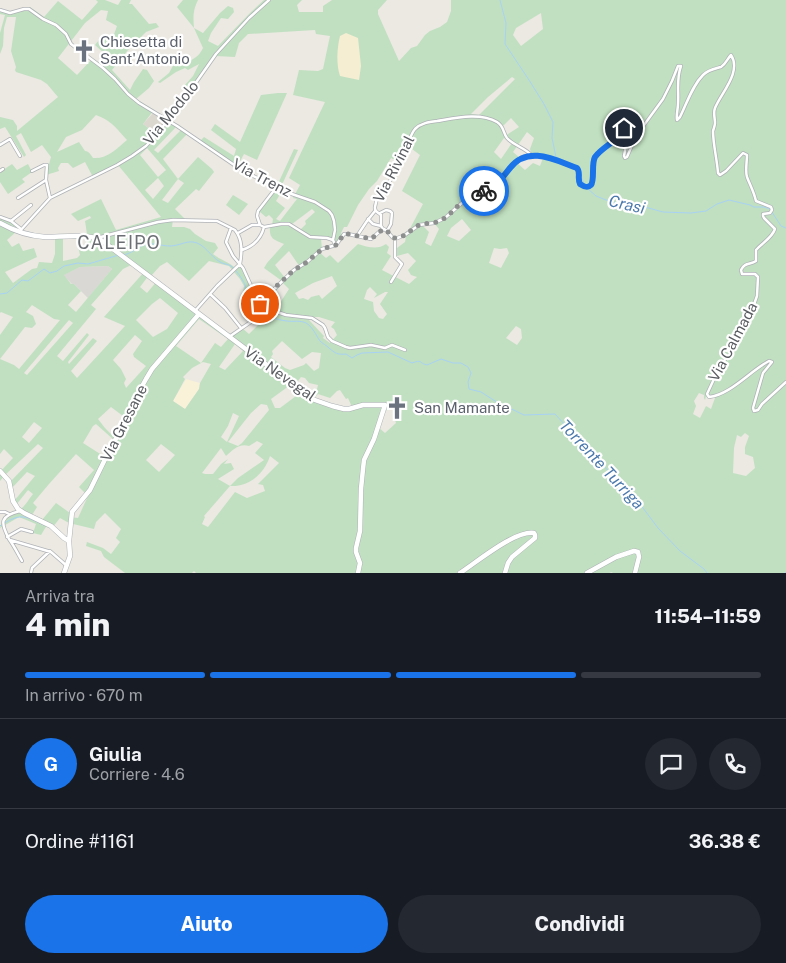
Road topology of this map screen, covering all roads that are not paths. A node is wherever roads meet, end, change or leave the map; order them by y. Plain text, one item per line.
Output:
1 (269, 0) edge
2 (0, 10) edge
3 (167, 120) junction
4 (416, 128) joint
5 (0, 145) edge
6 (20, 156) dead end
7 (532, 156) junction
8 (32, 171) dead end
9 (46, 180) junction
10 (276, 188) junction
11 (18, 198) dead end
12 (50, 198) junction
13 (31, 205) dead end
14 (375, 211) junction
15 (380, 213) junction
16 (0, 216) edge
17 (368, 219) junction
18 (11, 221) junction
19 (0, 223) edge
20 (262, 226) junction
21 (231, 228) junction
22 (382, 228) junction
23 (20, 231) junction
24 (387, 231) junction
25 (238, 233) junction
26 (357, 236) junction
27 (95, 238) junction
28 (395, 239) junction
29 (333, 240) junction
30 (335, 246) junction
31 (242, 250) junction
32 (240, 264) junction
33 (391, 282) dead end
34 (210, 294) junction
35 (260, 305) junction
36 (195, 311) junction
37 (199, 314) junction
38 (241, 328) junction
39 (230, 337) junction
40 (405, 350) dead end
41 (786, 382) edge
42 (0, 471) edge
43 (20, 511) junction
44 (0, 512) edge
45 (9, 514) junction
46 (32, 532) dead end
47 (8, 538) junction
48 (69, 541) junction
49 (50, 551) junction
50 (22, 561) dead end
51 (67, 566) junction
52 (31, 573) edge
53 (64, 573) edge
54 (358, 573) edge
55 (460, 573) edge
56 (505, 573) edge
57 (587, 573) edge
58 (635, 573) edge

1 - 3 street, Via Modolo
2 - 3 street, Via Trenz
3 - 10 street, Via Trenz
3 - 12 street, Via Modolo
4 - 7 street, Via Calmada
4 - 14 street, Via Rivinal
5 - 6 street
7 - 28 street
7 - 41 street, Via Calmada
8 - 9 street
9 - 11 street
9 - 12 street
10 - 20 street
10 - 29 street, Via Trenz
12 - 23 street, Via Modolo
13 - 18 street
14 - 15 street, Via Rivinal
14 - 17 street, Via Rivinal
15 - 22 street, Via Rivinal
15 - 24 street, Via Rivinal
16 - 18 street
17 - 22 street, Via Rivinal
17 - 26 street, Via Rivinal
18 - 23 street
19 - 23 main road
20 - 25 street
20 - 29 street
20 - 31 street
21 - 25 street
21 - 27 street
21 - 32 street
22 - 24 street
22 - 26 street
23 - 27 main road
24 - 28 street
25 - 31 street
26 - 30 street
27 - 36 main road, Via Nevegal
28 - 33 street
29 - 30 street, Via Trenz
30 - 35 street
31 - 32 street
32 - 34 street
32 - 35 street
34 - 36 street
34 - 38 street
35 - 38 street
35 - 40 street
36 - 37 main road, Via Nevegal
37 - 39 main road, Via Nevegal
37 - 48 main road, Via Gresane
38 - 39 street
39 - 54 main road, Via Nevegal
42 - 43 main road
43 - 45 street
43 - 48 main road
44 - 45 street
45 - 47 street
46 - 47 street
47 - 49 street
47 - 50 street
48 - 51 main road, Via Gresane
49 - 51 street
49 - 52 street
51 - 53 main road, Via Gresane
55 - 56 main road
57 - 58 main road

